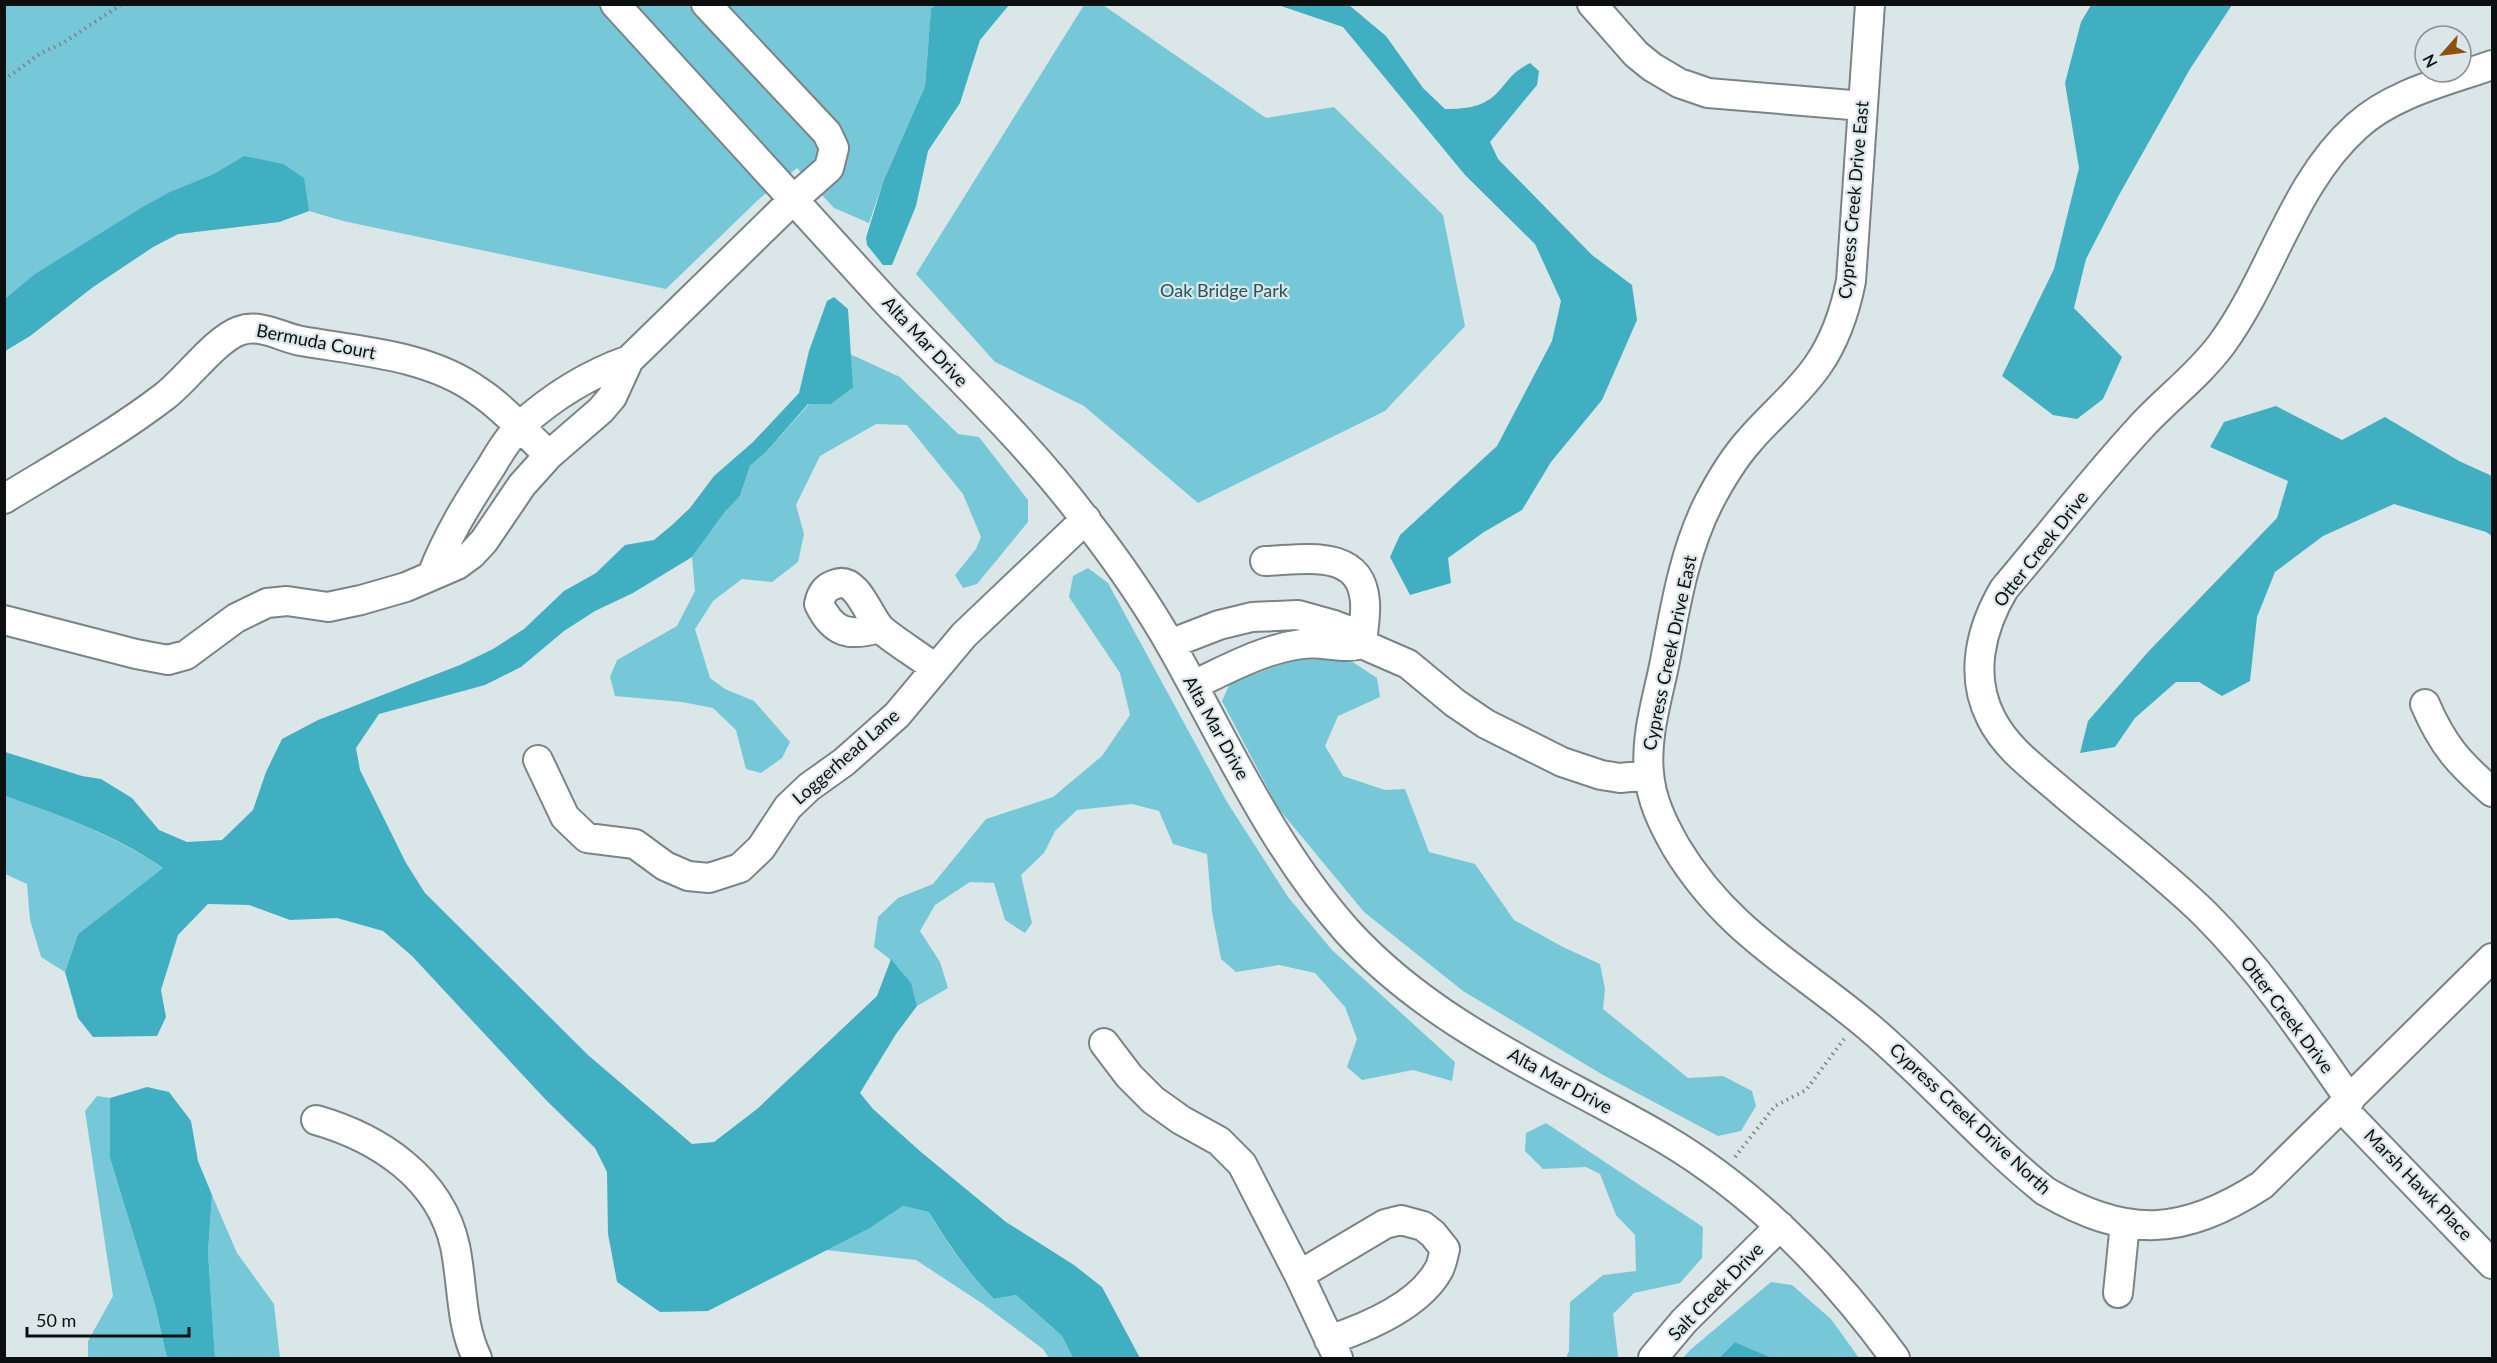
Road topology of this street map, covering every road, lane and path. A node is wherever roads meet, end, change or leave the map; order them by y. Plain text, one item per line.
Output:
1 (122, 4) edge
2 (615, 4) edge
3 (706, 4) edge
4 (1592, 4) edge
5 (1870, 4) edge
6 (2493, 65) edge
7 (4, 80) edge
8 (1863, 106) junction
9 (794, 199) junction
10 (629, 360) junction
11 (519, 427) junction
12 (549, 455) junction
13 (4, 499) edge
14 (1086, 519) junction
15 (1264, 561) dead end
16 (432, 575) junction
17 (4, 620) edge
18 (879, 628) dead end
19 (1170, 644) junction
20 (1362, 644) junction
21 (935, 668) junction
22 (1193, 685) junction
23 (2425, 704) dead end
24 (538, 760) dead end
25 (1649, 775) junction
26 (2493, 792) edge
27 (2493, 958) edge
28 (1859, 1019) junction
29 (1104, 1043) dead end
30 (2346, 1104) junction
31 (316, 1120) dead end
32 (1720, 1177) junction
33 (2125, 1223) junction
34 (1780, 1226) junction
35 (2493, 1264) edge
36 (1299, 1275) junction
37 (2118, 1293) dead end
38 (1333, 1349) edge
39 (477, 1359) edge
40 (1653, 1359) edge
41 (1895, 1359) edge

1 - 7 path
2 - 9 street, Alta Mar Drive
3 - 9 street
4 - 8 street
5 - 8 street, Cypress Creek Drive East
6 - 30 street, Otter Creek Drive
8 - 25 street, Cypress Creek Drive East
9 - 10 street
9 - 14 street, Alta Mar Drive
10 - 11 street
10 - 12 street
11 - 12 street, Bermuda Court
11 - 13 street, Bermuda Court
11 - 16 street
12 - 16 street
14 - 19 street, Alta Mar Drive
14 - 21 street, Loggerhead Lane
15 - 20 street
16 - 17 street
18 - 21 street
19 - 20 street
19 - 22 street, Alta Mar Drive
20 - 22 street
20 - 25 street
21 - 24 street, Loggerhead Lane
22 - 32 street, Alta Mar Drive
23 - 26 street
25 - 28 street, Cypress Creek Drive North
27 - 30 street, Cypress Creek Drive North
28 - 32 path
28 - 33 street, Cypress Creek Drive North
29 - 36 street
30 - 33 street, Cypress Creek Drive North
30 - 35 street, Marsh Hawk Place
31 - 39 street
32 - 34 street, Alta Mar Drive
33 - 37 street
34 - 40 street, Salt Creek Drive
34 - 41 street, Alta Mar Drive
36 - 38 street
36 - 38 street

